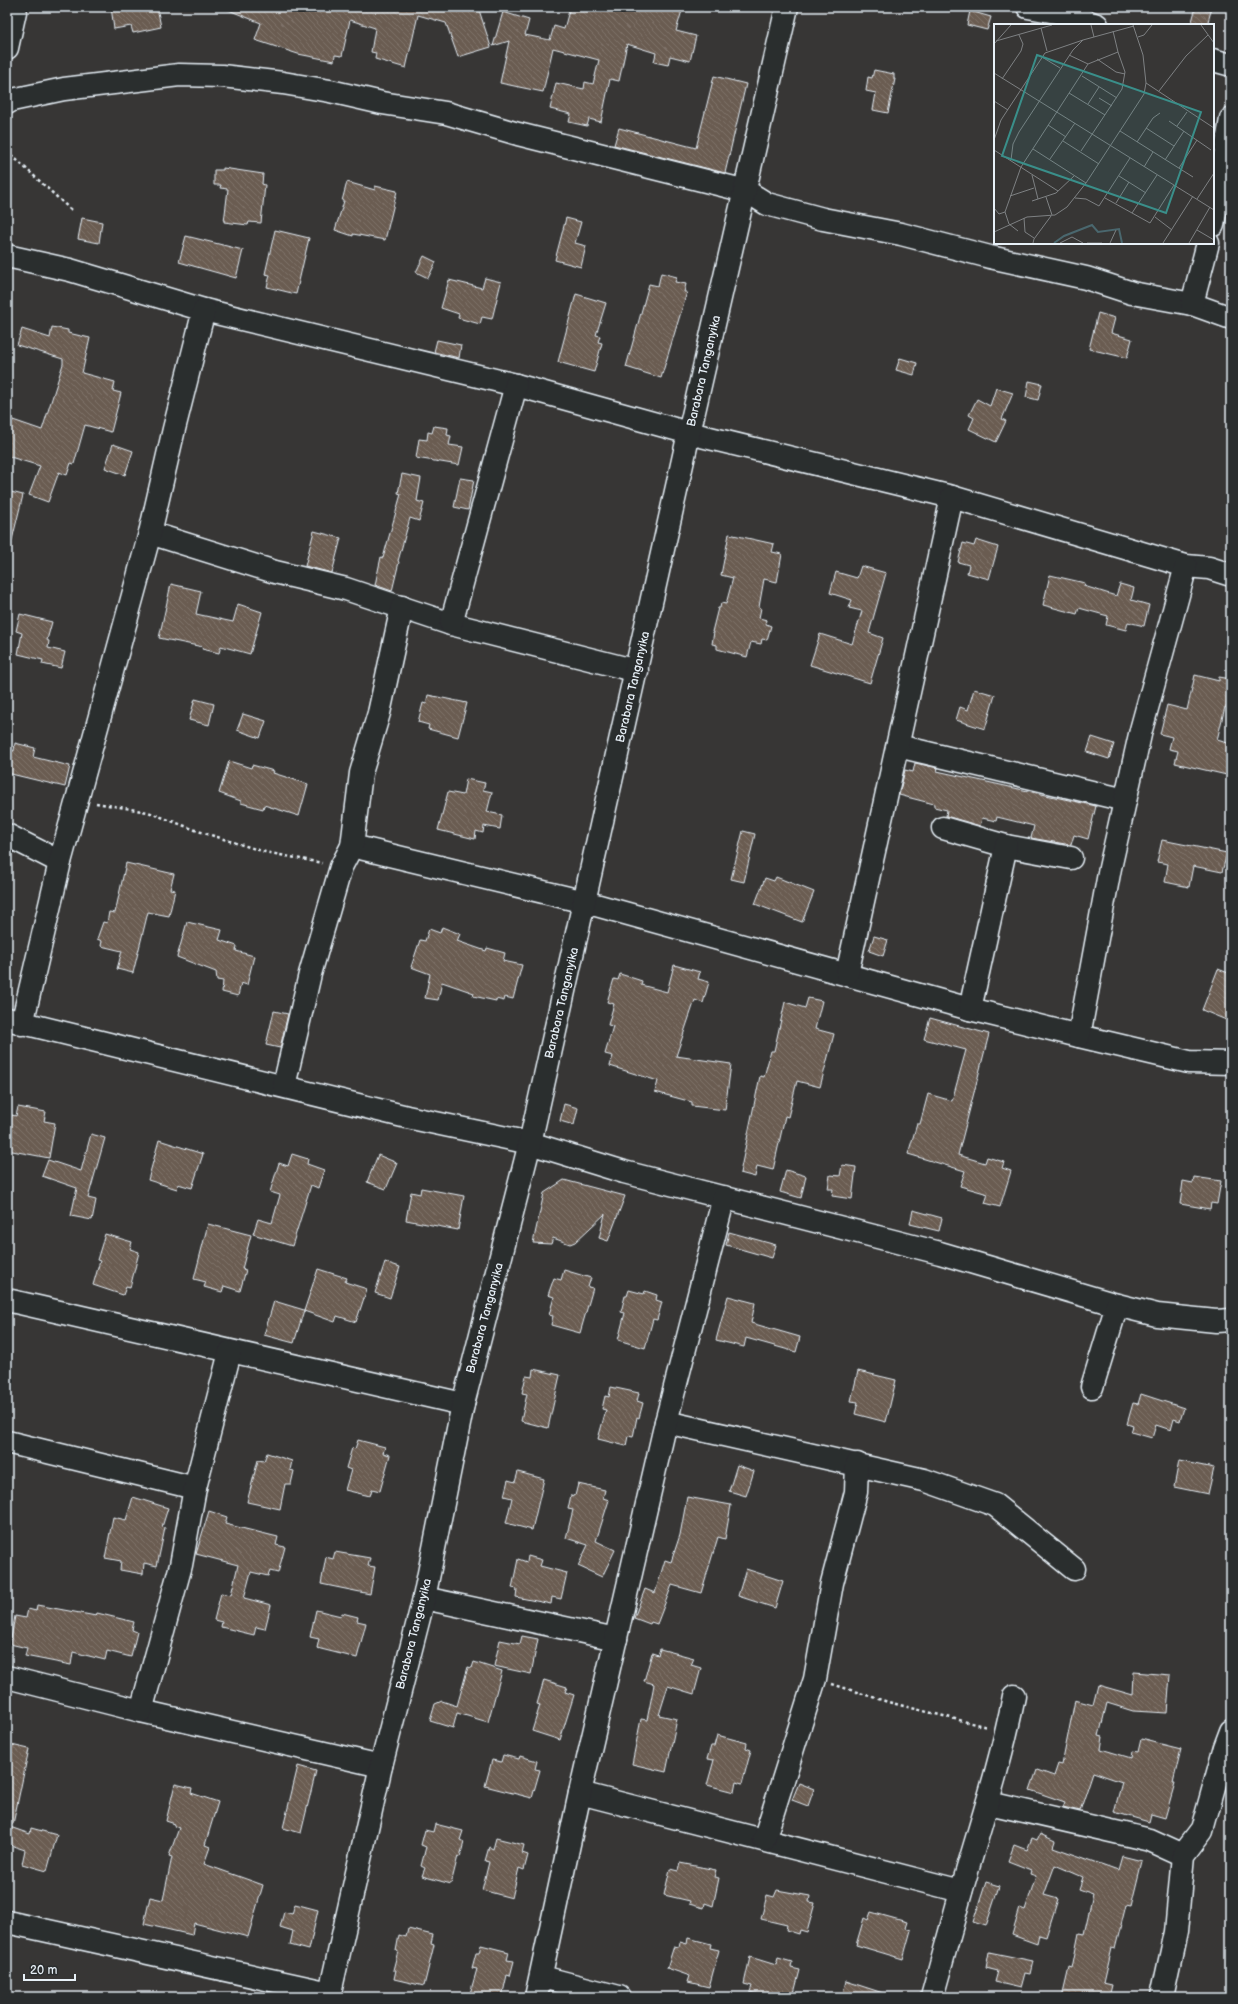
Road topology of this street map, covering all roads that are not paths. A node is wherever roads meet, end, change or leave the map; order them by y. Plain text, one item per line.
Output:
1 (16, 7) edge
2 (787, 7) edge
3 (1028, 7) edge
4 (1095, 24) edge
5 (7, 48) edge
6 (1214, 60) edge
7 (1231, 65) edge
8 (7, 103) edge
9 (1231, 119) edge
10 (746, 191) junction
11 (1214, 219) edge
12 (1208, 244) edge
13 (7, 256) edge
14 (1192, 304) junction
15 (204, 310) junction
16 (1231, 318) edge
17 (516, 385) junction
18 (689, 433) junction
19 (952, 497) junction
20 (150, 533) junction
21 (1186, 566) junction
22 (1231, 575) edge
23 (402, 607) junction
24 (451, 624) junction
25 (637, 671) junction
26 (898, 746) junction
27 (1125, 800) junction
28 (942, 828) dead end
29 (7, 835) edge
30 (352, 846) junction
31 (1006, 846) junction
32 (1071, 858) dead end
33 (60, 862) junction
34 (585, 902) junction
35 (847, 974) junction
36 (970, 1009) junction
37 (14, 1021) edge
38 (1078, 1036) junction
39 (1231, 1063) edge
40 (284, 1086) junction
41 (530, 1143) junction
42 (724, 1197) junction
43 (7, 1300) edge
44 (1117, 1305) junction
45 (1231, 1320) edge
46 (230, 1352) junction
47 (1092, 1386) dead end
48 (463, 1404) junction
49 (666, 1422) junction
50 (7, 1442) edge
51 (857, 1464) junction
52 (195, 1488) junction
53 (1074, 1569) dead end
54 (424, 1598) junction
55 (616, 1639) junction
56 (7, 1677) edge
57 (1014, 1696) dead end
58 (141, 1711) junction
59 (1231, 1731) edge
60 (381, 1766) junction
61 (580, 1793) junction
62 (989, 1803) junction
63 (764, 1840) junction
64 (1183, 1855) junction
65 (961, 1891) junction
66 (7, 1922) edge
67 (539, 1987) edge
68 (330, 1995) edge
69 (619, 1997) edge
70 (932, 1997) edge
71 (1162, 1997) edge

1 - 5 street
2 - 10 street, Barabara Tanganyika
3 - 4 street
6 - 7 street
8 - 10 street
9 - 11 street
10 - 14 street
10 - 18 street, Barabara Tanganyika
12 - 14 street
13 - 15 street
14 - 16 street
15 - 17 street
15 - 20 street
17 - 18 street
17 - 24 street
18 - 19 street
18 - 25 street, Barabara Tanganyika
19 - 21 street
19 - 26 street
20 - 23 street
20 - 33 street
21 - 22 street
21 - 27 street
23 - 24 street
23 - 30 street
24 - 25 street
25 - 34 street, Barabara Tanganyika
26 - 27 street
26 - 35 street
27 - 38 street
28 - 31 street
29 - 33 street
30 - 34 street
30 - 40 street
31 - 32 street
31 - 36 street
33 - 37 street
34 - 35 street
34 - 41 street, Barabara Tanganyika
35 - 36 street
36 - 38 street
37 - 40 street
38 - 39 street
40 - 41 street
41 - 42 street
41 - 48 street, Barabara Tanganyika
42 - 44 street
42 - 49 street
43 - 46 street
44 - 45 street
44 - 47 street
46 - 48 street
46 - 52 street
48 - 54 street, Barabara Tanganyika
49 - 51 street
49 - 55 street
50 - 52 street
51 - 53 street
51 - 63 street
52 - 58 street
54 - 55 street
54 - 60 street, Barabara Tanganyika
55 - 61 street
56 - 58 street
57 - 62 street
58 - 60 street
59 - 64 street
60 - 68 street, Barabara Tanganyika
61 - 63 street
61 - 67 street
62 - 64 street
62 - 65 street
63 - 65 street
64 - 71 street
65 - 70 street
66 - 68 street
67 - 69 street

